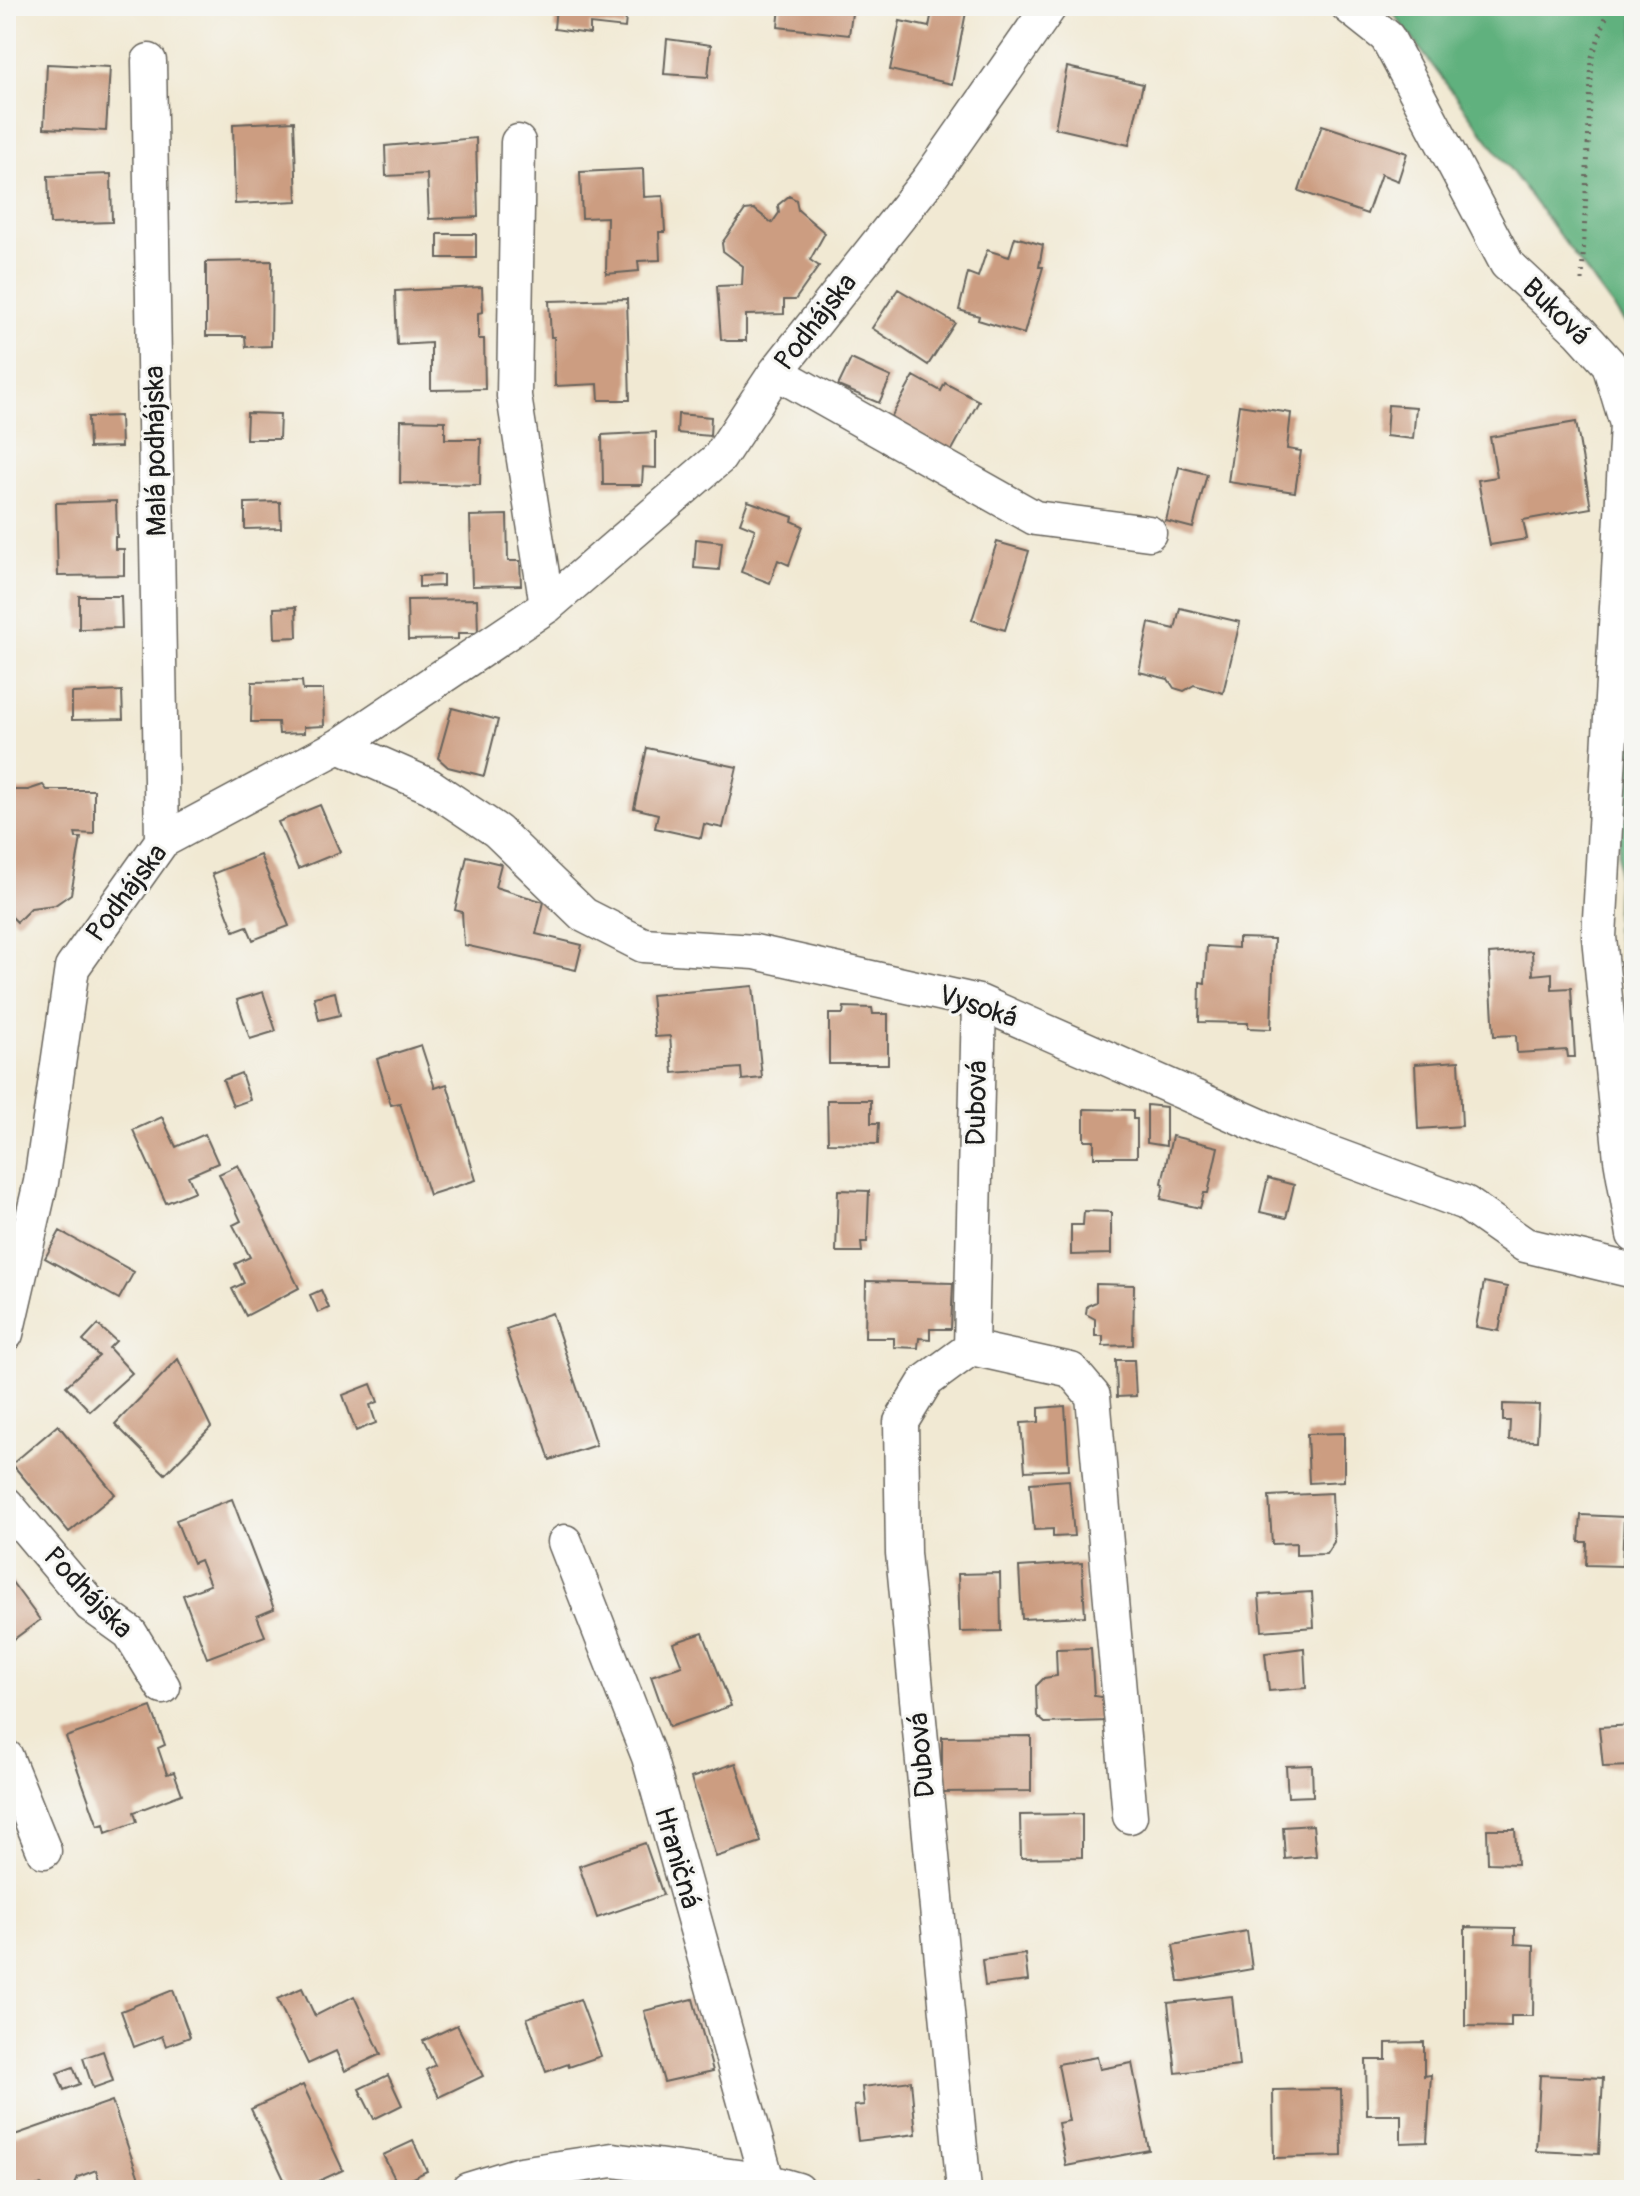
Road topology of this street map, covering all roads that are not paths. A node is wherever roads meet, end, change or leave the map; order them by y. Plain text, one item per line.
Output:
1 (1050, 6) edge
2 (1348, 6) edge
3 (149, 61) dead end
4 (518, 142) dead end
5 (776, 372) junction
6 (1149, 533) dead end
7 (547, 606) junction
8 (339, 746) junction
9 (162, 841) junction
10 (979, 1002) junction
11 (1634, 1235) edge
12 (1634, 1271) edge
13 (6, 1334) edge
14 (971, 1348) junction
15 (6, 1504) edge
16 (565, 1542) dead end
17 (163, 1687) dead end
18 (6, 1757) edge
19 (1130, 1816) dead end
20 (44, 1851) dead end
21 (782, 2185) edge
22 (468, 2190) edge
23 (964, 2190) edge

1 - 5 street, Podhájska
2 - 11 street, Buková
3 - 9 street, Malá podhájska
4 - 7 street
5 - 6 street
5 - 7 street, Podhájska
7 - 8 street, Podhájska
8 - 9 street, Podhájska
8 - 10 street, Vysoká
9 - 13 street, Podhájska
10 - 12 street, Vysoká
10 - 14 street, Dubová
14 - 19 street
14 - 23 street, Dubová
15 - 17 street, Podhájska
16 - 21 street, Hraničná
18 - 20 street
21 - 22 street, Hraničná

